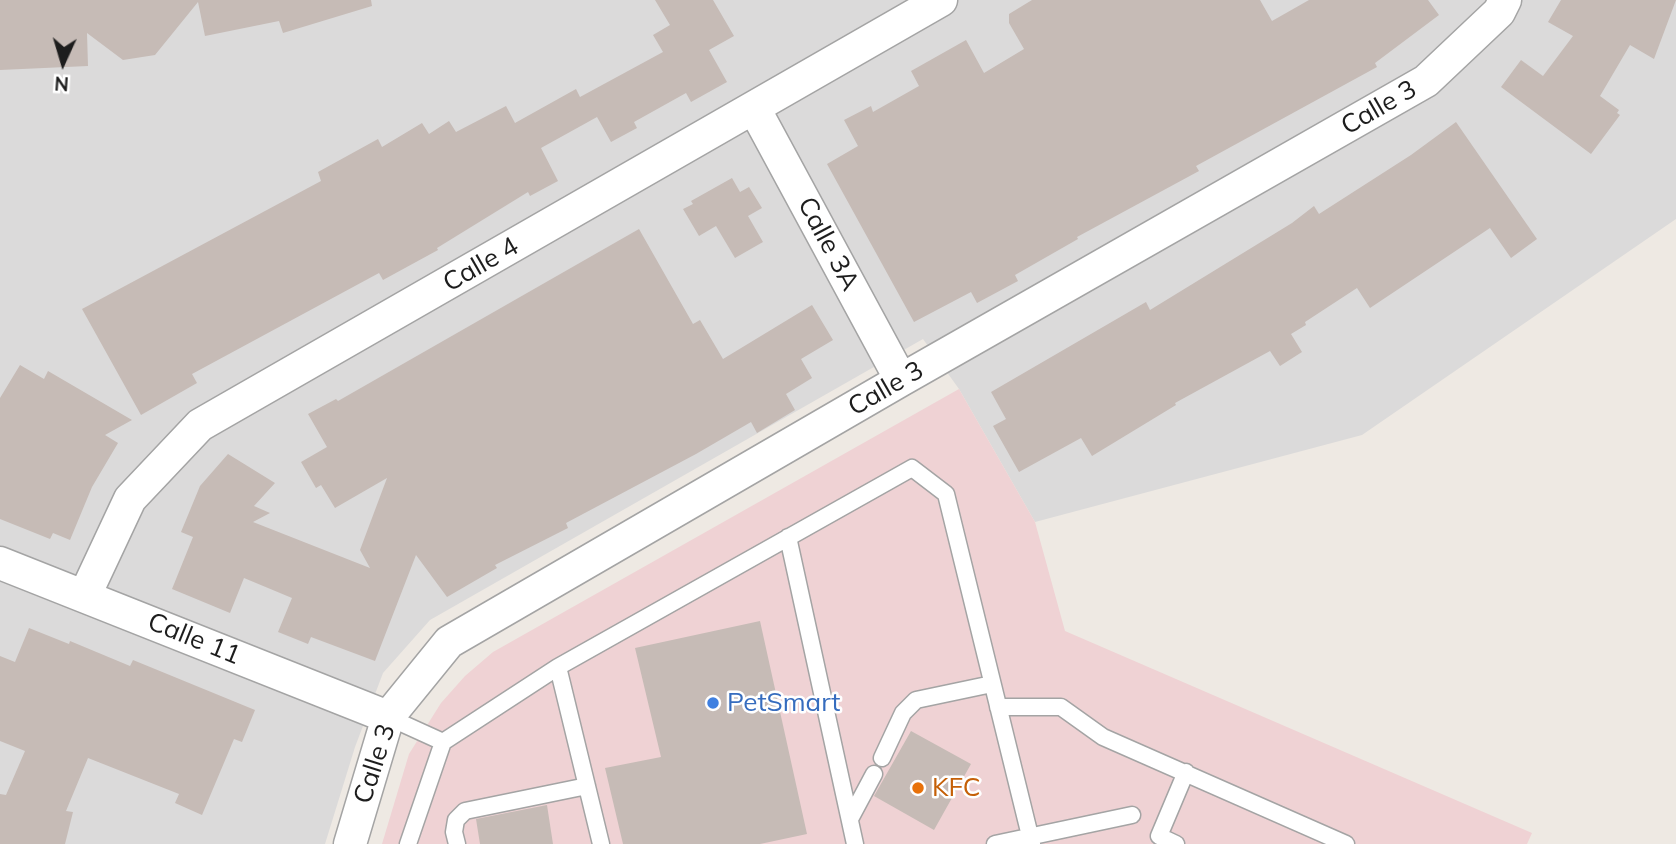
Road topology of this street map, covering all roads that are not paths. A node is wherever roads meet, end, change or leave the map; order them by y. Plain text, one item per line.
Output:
1 (941, 0) edge
2 (1505, 0) edge
3 (754, 108) junction
4 (901, 380) junction
5 (788, 537) junction
6 (0, 563) edge
7 (85, 595) junction
8 (558, 667) junction
9 (992, 684) junction
10 (998, 707) junction
11 (388, 717) junction
12 (443, 742) junction
13 (882, 758) dead end
14 (1186, 772) junction
15 (874, 774) dead end
16 (587, 786) junction
17 (1132, 815) dead end
18 (850, 819) junction
19 (1031, 840) edge
20 (409, 843) edge
21 (350, 844) edge
22 (457, 844) edge
23 (601, 844) edge
24 (855, 844) edge
25 (995, 844) edge
26 (1176, 844) edge
27 (1346, 844) edge

1 - 3 street, Calle 4
2 - 4 street, Calle 3
3 - 4 street, Calle 3A
3 - 7 street, Calle 4
4 - 11 street, Calle 3
5 - 8 lane
5 - 9 lane
5 - 18 lane
6 - 7 street, Calle 11
7 - 11 street, Calle 11
8 - 12 lane
8 - 16 lane
9 - 10 lane
9 - 13 lane
10 - 14 lane
10 - 19 lane
11 - 12 lane
11 - 21 street, Calle 3
12 - 20 lane
14 - 26 lane
14 - 27 lane
15 - 18 lane
16 - 22 lane
16 - 23 lane
17 - 19 lane
18 - 24 lane
19 - 25 lane

